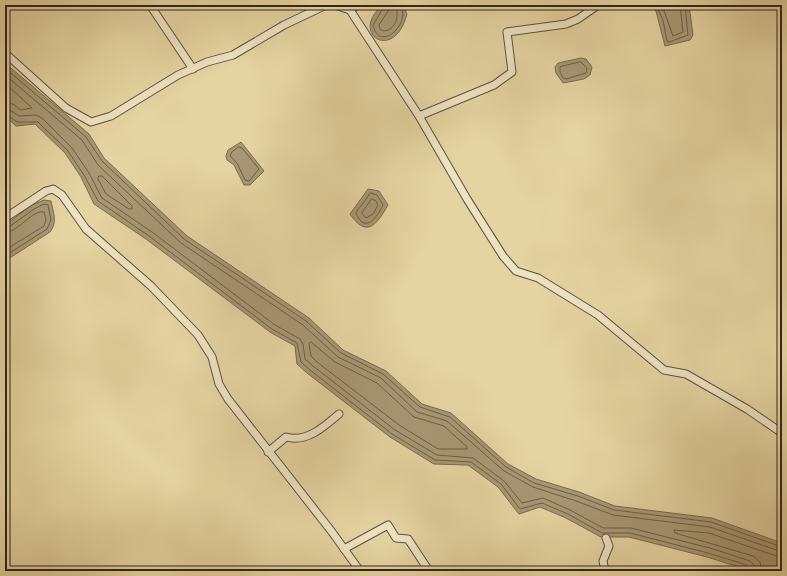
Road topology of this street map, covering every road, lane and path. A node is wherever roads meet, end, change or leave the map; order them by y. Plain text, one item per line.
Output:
1 (150, 5) edge
2 (326, 5) edge
3 (335, 5) edge
4 (357, 5) edge
5 (598, 5) edge
6 (350, 10) junction
7 (5, 53) edge
8 (193, 69) junction
9 (419, 116) junction
10 (5, 218) edge
11 (338, 414) dead end
12 (782, 433) edge
13 (268, 452) junction
14 (606, 538) dead end
15 (344, 548) junction
16 (360, 571) edge
17 (429, 571) edge
18 (605, 571) edge

1 - 8 street
2 - 8 street
3 - 6 street
4 - 6 street
5 - 9 street
6 - 9 street
7 - 8 street
9 - 12 street
10 - 13 street
11 - 13 street
13 - 15 street
14 - 18 street
15 - 16 street
15 - 17 street

